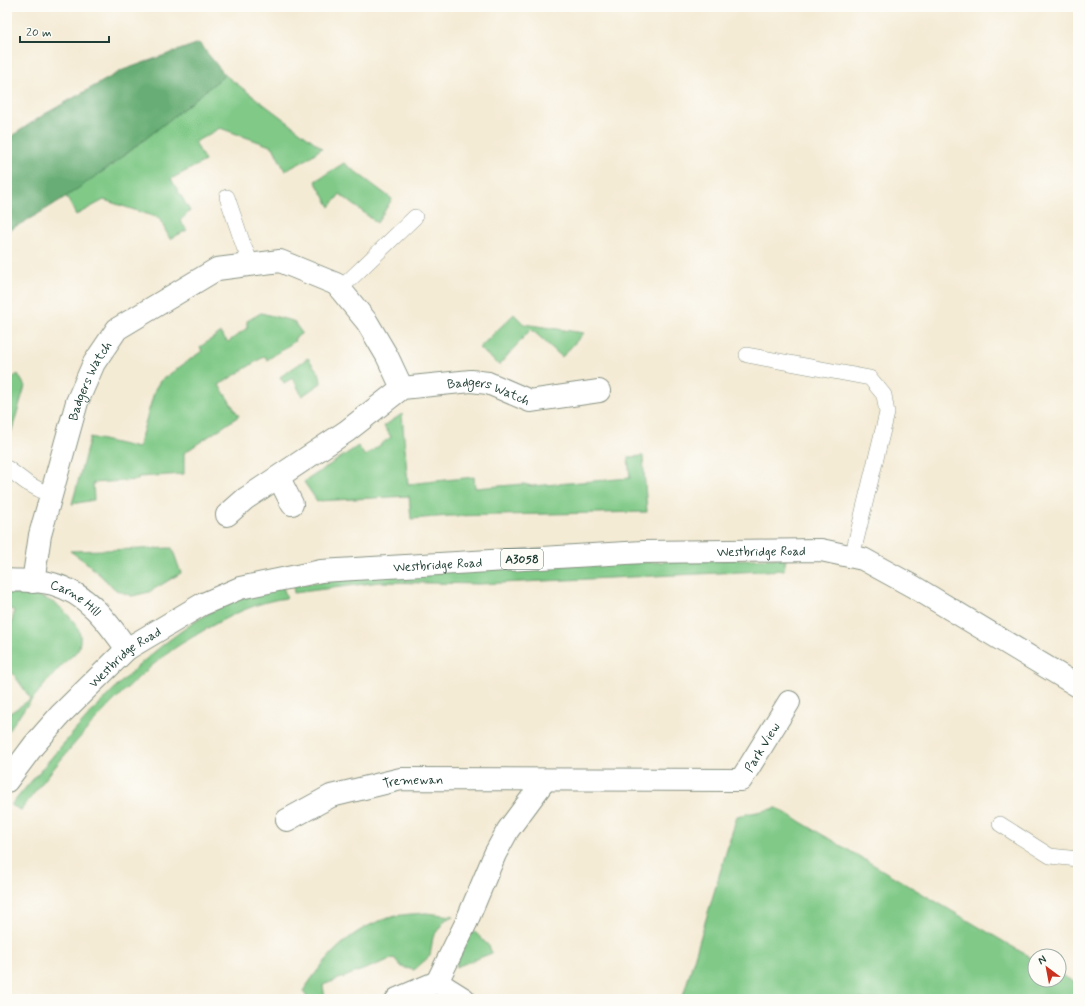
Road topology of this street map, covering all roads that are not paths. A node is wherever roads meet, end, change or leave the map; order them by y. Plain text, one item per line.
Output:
1 (226, 197) dead end
2 (415, 217) dead end
3 (252, 265) junction
4 (340, 289) junction
5 (747, 354) dead end
6 (402, 388) junction
7 (599, 391) dead end
8 (7, 468) edge
9 (279, 478) junction
10 (51, 496) junction
11 (292, 504) dead end
12 (227, 516) dead end
13 (852, 557) junction
14 (7, 580) edge
15 (33, 582) junction
16 (127, 648) junction
17 (1078, 686) edge
18 (789, 702) dead end
19 (545, 780) junction
20 (729, 780) joint
21 (7, 781) edge
22 (288, 820) dead end
23 (1000, 824) dead end
24 (1078, 859) edge
25 (437, 982) junction
26 (397, 999) edge
27 (464, 999) edge

1 - 3 lane
2 - 4 lane
3 - 4 street, Badgers Watch
3 - 10 street, Badgers Watch
4 - 6 street, Badgers Watch
5 - 13 lane
6 - 7 street, Badgers Watch
6 - 9 street
8 - 10 lane
9 - 11 street
9 - 12 street
10 - 15 street, Badgers Watch
13 - 16 street, Westbridge Road / A3058
13 - 17 street, Westbridge Road / A3058
14 - 15 street, Carne Hill
15 - 16 street, Carne Hill
16 - 21 street, Westbridge Road / A3058
18 - 20 street, Park View
19 - 20 street, Tremewan
19 - 22 street, Tremewan
19 - 25 street
23 - 24 lane
25 - 26 street
25 - 27 street

